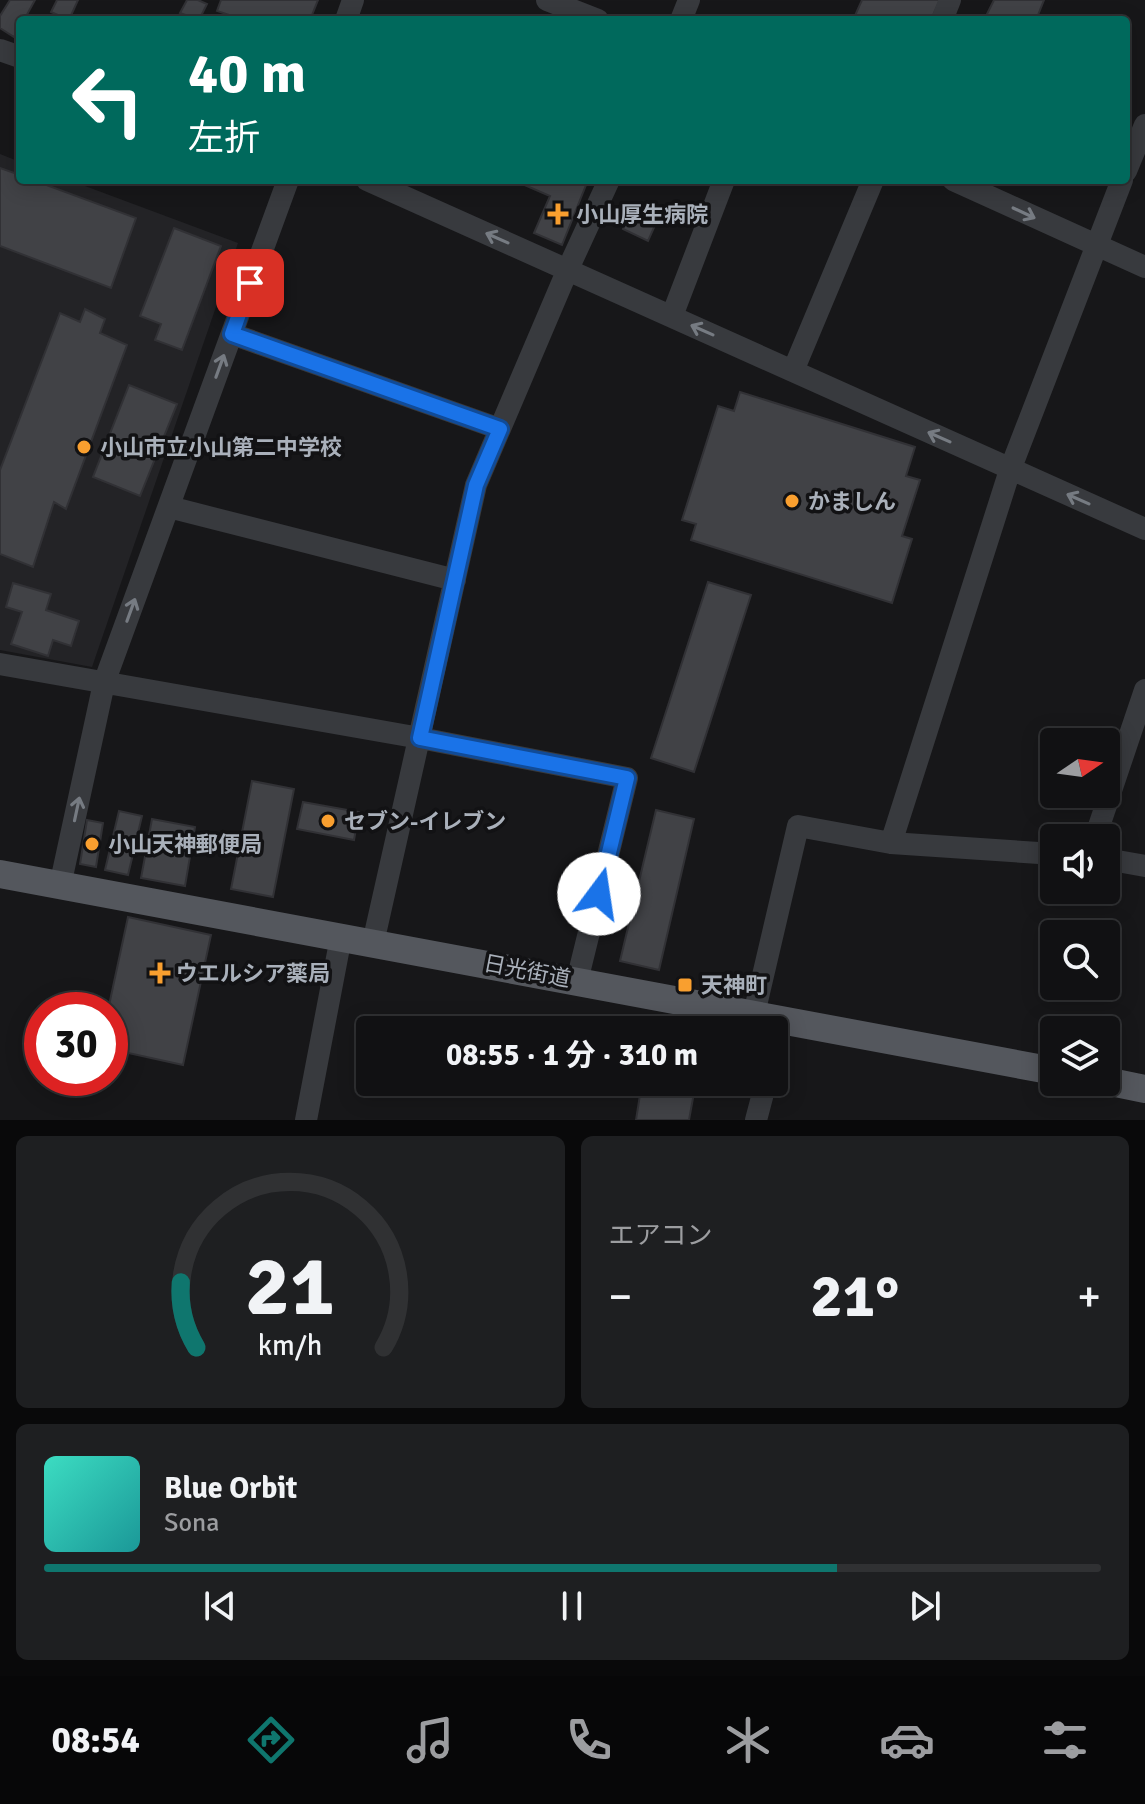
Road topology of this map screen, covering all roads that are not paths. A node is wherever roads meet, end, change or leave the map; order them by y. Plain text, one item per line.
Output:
1 (547, 0) edge
2 (588, 16) edge
3 (1145, 125) edge
4 (1130, 161) edge
5 (287, 184) edge
6 (376, 184) edge
7 (607, 184) edge
8 (722, 184) edge
9 (871, 184) edge
10 (962, 184) edge
11 (1120, 184) edge
12 (1095, 246) junction
13 (1145, 267) edge
14 (568, 269) junction
15 (672, 316) junction
16 (232, 334) junction
17 (793, 371) junction
18 (500, 429) junction
19 (1010, 470) junction
20 (169, 507) junction
21 (1145, 529) edge
22 (455, 580) junction
23 (0, 664) edge
24 (104, 683) junction
25 (1145, 690) edge
26 (420, 738) junction
27 (1100, 824) edge
28 (891, 843) junction
29 (1040, 853) edge
30 (1120, 862) edge
31 (1145, 866) edge
32 (0, 874) edge
33 (60, 886) junction
34 (341, 937) junction
35 (373, 943) junction
36 (577, 981) junction
37 (763, 1016) edge
38 (768, 1016) edge
39 (788, 1021) edge
40 (1040, 1068) edge
41 (1120, 1084) edge
42 (1145, 1089) edge
43 (762, 1096) edge
44 (306, 1120) edge
45 (756, 1120) edge

1 - 2 street
3 - 4 street
5 - 16 street
14 -> 6 street
7 - 14 street
8 - 15 street
9 - 17 street
10 -> 12 street
11 - 12 street
12 - 13 street
12 - 19 street
14 - 15 street
14 - 18 street
17 -> 15 street
16 - 18 street
20 -> 16 street
19 -> 17 street
18 - 22 street
21 -> 19 street
19 - 28 street
20 - 22 street
24 -> 20 street
22 - 26 street
23 - 24 street
24 - 26 street
33 -> 24 street
25 - 27 street
26 - 35 street
26 - 36 street
28 - 29 street
28 - 38 street
30 - 31 street
32 - 33 main road, 日光街道
33 - 34 main road, 日光街道
34 - 35 main road, 日光街道
34 - 44 street
35 - 36 main road, 日光街道
36 - 37 main road, 日光街道
39 - 40 main road, 日光街道
41 - 42 main road
43 - 45 street

